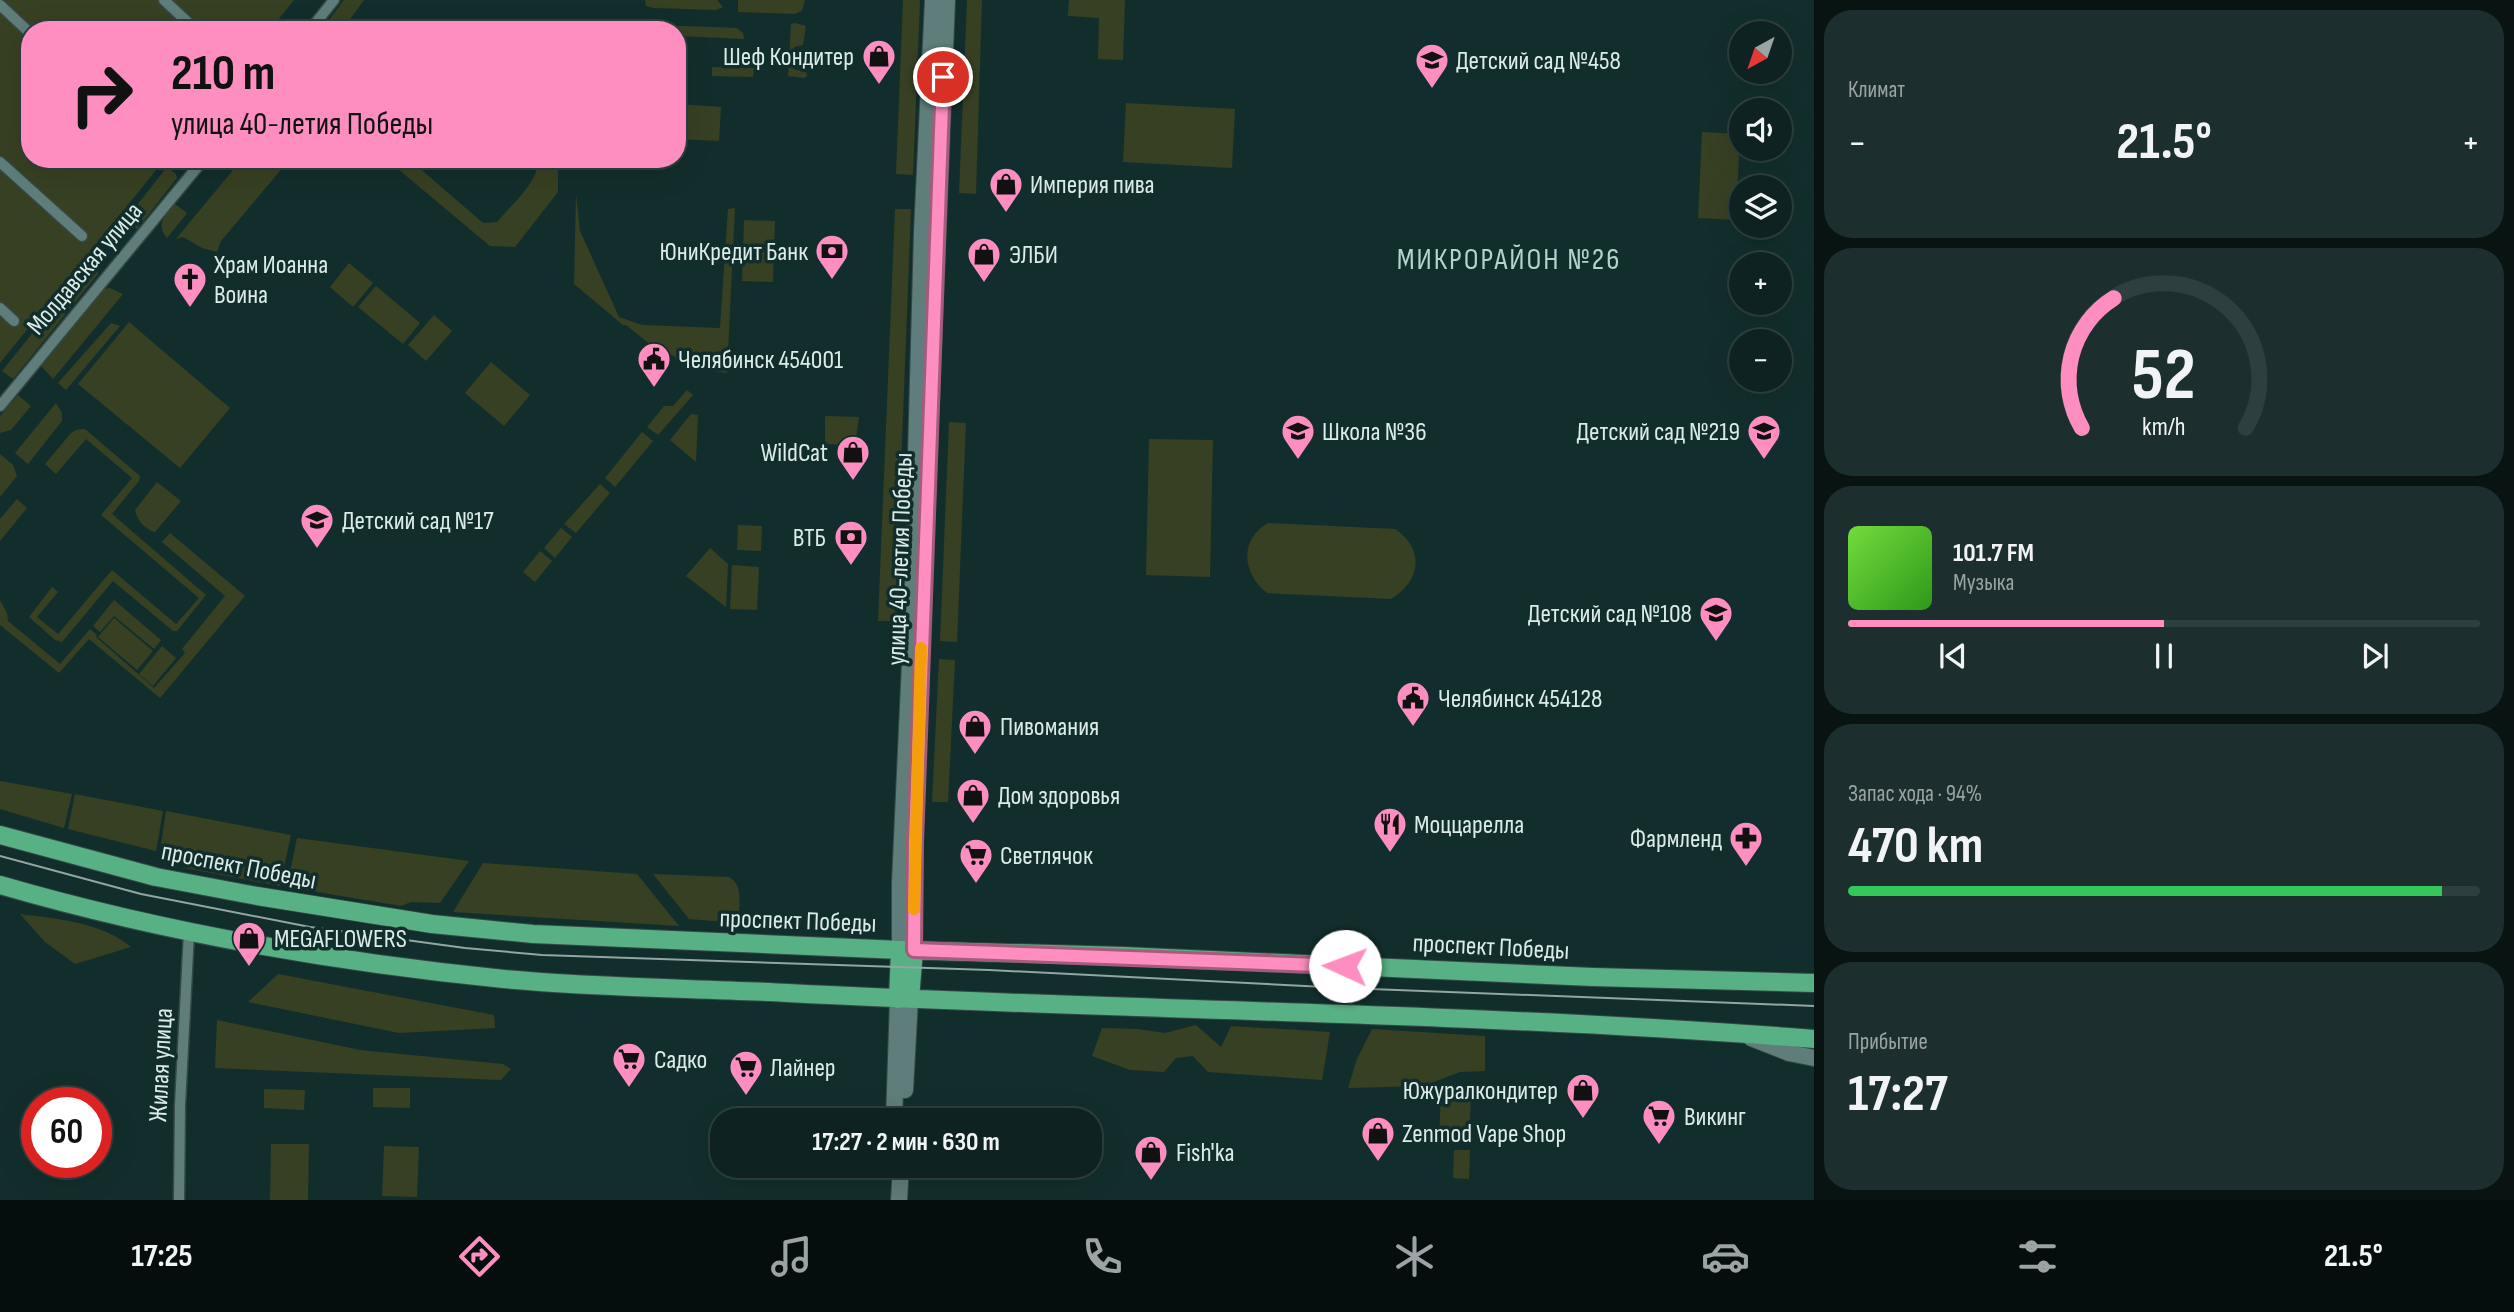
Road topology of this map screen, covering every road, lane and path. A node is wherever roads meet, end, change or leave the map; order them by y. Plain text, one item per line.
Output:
1 (164, 0) edge
2 (334, 0) edge
3 (933, 0) edge
4 (947, 0) edge
5 (0, 5) edge
6 (186, 21) edge
7 (317, 21) edge
8 (21, 25) edge
9 (0, 162) edge
10 (197, 168) edge
11 (931, 197) junction
12 (82, 236) dead end
13 (0, 308) edge
14 (14, 321) dead end
15 (0, 406) edge
16 (0, 835) edge
17 (0, 885) edge
18 (189, 932) junction
19 (907, 950) junction
20 (1814, 983) edge
21 (904, 999) junction
22 (1739, 1033) junction
23 (1814, 1039) edge
24 (1814, 1058) edge
25 (895, 1108) edge
26 (904, 1108) edge
27 (892, 1178) edge
28 (900, 1178) edge
29 (179, 1200) edge
30 (891, 1200) edge
31 (899, 1200) edge

1 - 6 street
2 - 7 street
3 - 11 street, улица 40-летия Победы
4 - 11 street, улица 40-летия Победы
5 - 8 street
9 - 12 street
10 - 15 street, Молдавская улица
11 - 19 street, улица 40-летия Победы
13 - 14 street
16 - 19 main road, проспект Победы
17 - 18 main road
18 - 21 main road
18 - 29 street, Жилая улица
19 - 20 main road, проспект Победы
19 - 21 main road, улица 40-летия Победы
21 - 22 main road
21 - 25 street, улица 40-летия Победы
21 - 26 street, улица 40-летия Победы
22 - 23 main road
22 - 24 street
27 - 30 street
28 - 31 street

